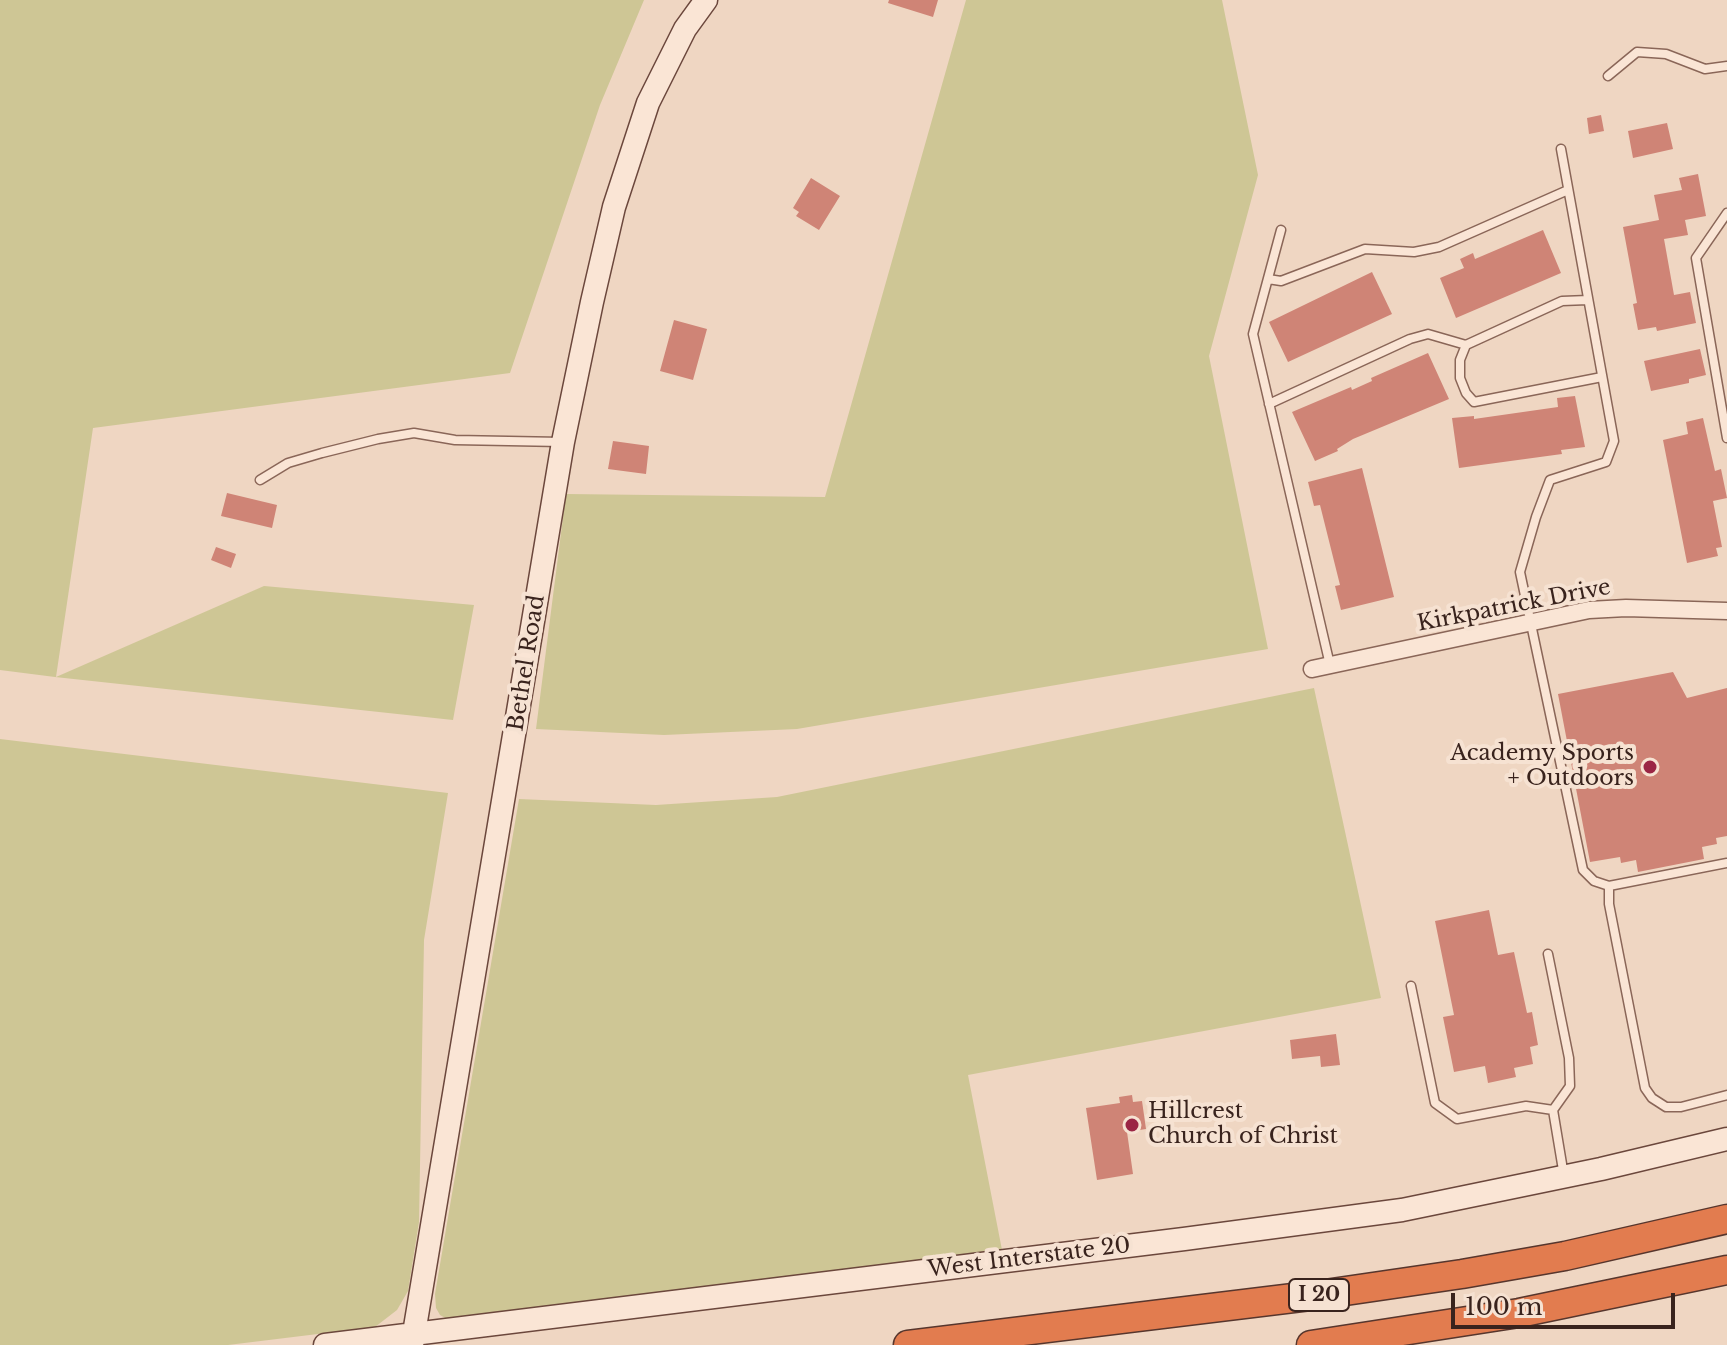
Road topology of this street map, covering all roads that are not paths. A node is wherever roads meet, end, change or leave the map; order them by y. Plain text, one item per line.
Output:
1 (706, 0) edge
2 (1727, 66) edge
3 (1608, 76) dead end
4 (1561, 149) dead end
5 (1568, 190) junction
6 (1727, 213) edge
7 (1281, 230) dead end
8 (1268, 279) junction
9 (1588, 300) junction
10 (1466, 345) junction
11 (1602, 377) junction
12 (1723, 390) edge
13 (1269, 404) junction
14 (1727, 438) edge
15 (563, 442) junction
16 (260, 480) dead end
17 (1727, 611) edge
18 (1529, 623) junction
19 (1330, 665) junction
20 (1312, 669) dead end
21 (1727, 863) edge
22 (1609, 886) junction
23 (1548, 954) dead end
24 (1411, 986) dead end
25 (1727, 1095) edge
26 (1553, 1110) junction
27 (1727, 1139) edge
28 (1564, 1177) junction
29 (1727, 1219) edge
30 (1727, 1270) edge
31 (412, 1339) edge
32 (325, 1345) edge
33 (908, 1345) edge
34 (1311, 1345) edge

1 - 15 main road, Bethel Road
2 - 3 lane
4 - 5 lane
5 - 8 lane
5 - 9 lane
6 - 12 lane
7 - 8 lane
8 - 13 lane
9 - 10 lane
9 - 11 lane
10 - 11 lane
10 - 13 lane
11 - 18 lane
12 - 14 lane
13 - 19 lane
15 - 16 lane
15 - 31 main road, Bethel Road
17 - 18 street, Kirkpatrick Drive
18 - 19 street, Kirkpatrick Drive
18 - 22 lane
19 - 20 street, Kirkpatrick Drive
21 - 22 lane
22 - 25 lane
23 - 26 lane
24 - 26 lane
26 - 28 lane
27 - 28 main road, West Interstate 20
28 - 31 main road, West Interstate 20
29 - 33 highway, I 20
30 - 34 highway, I 20
31 - 32 main road, West Interstate 20

